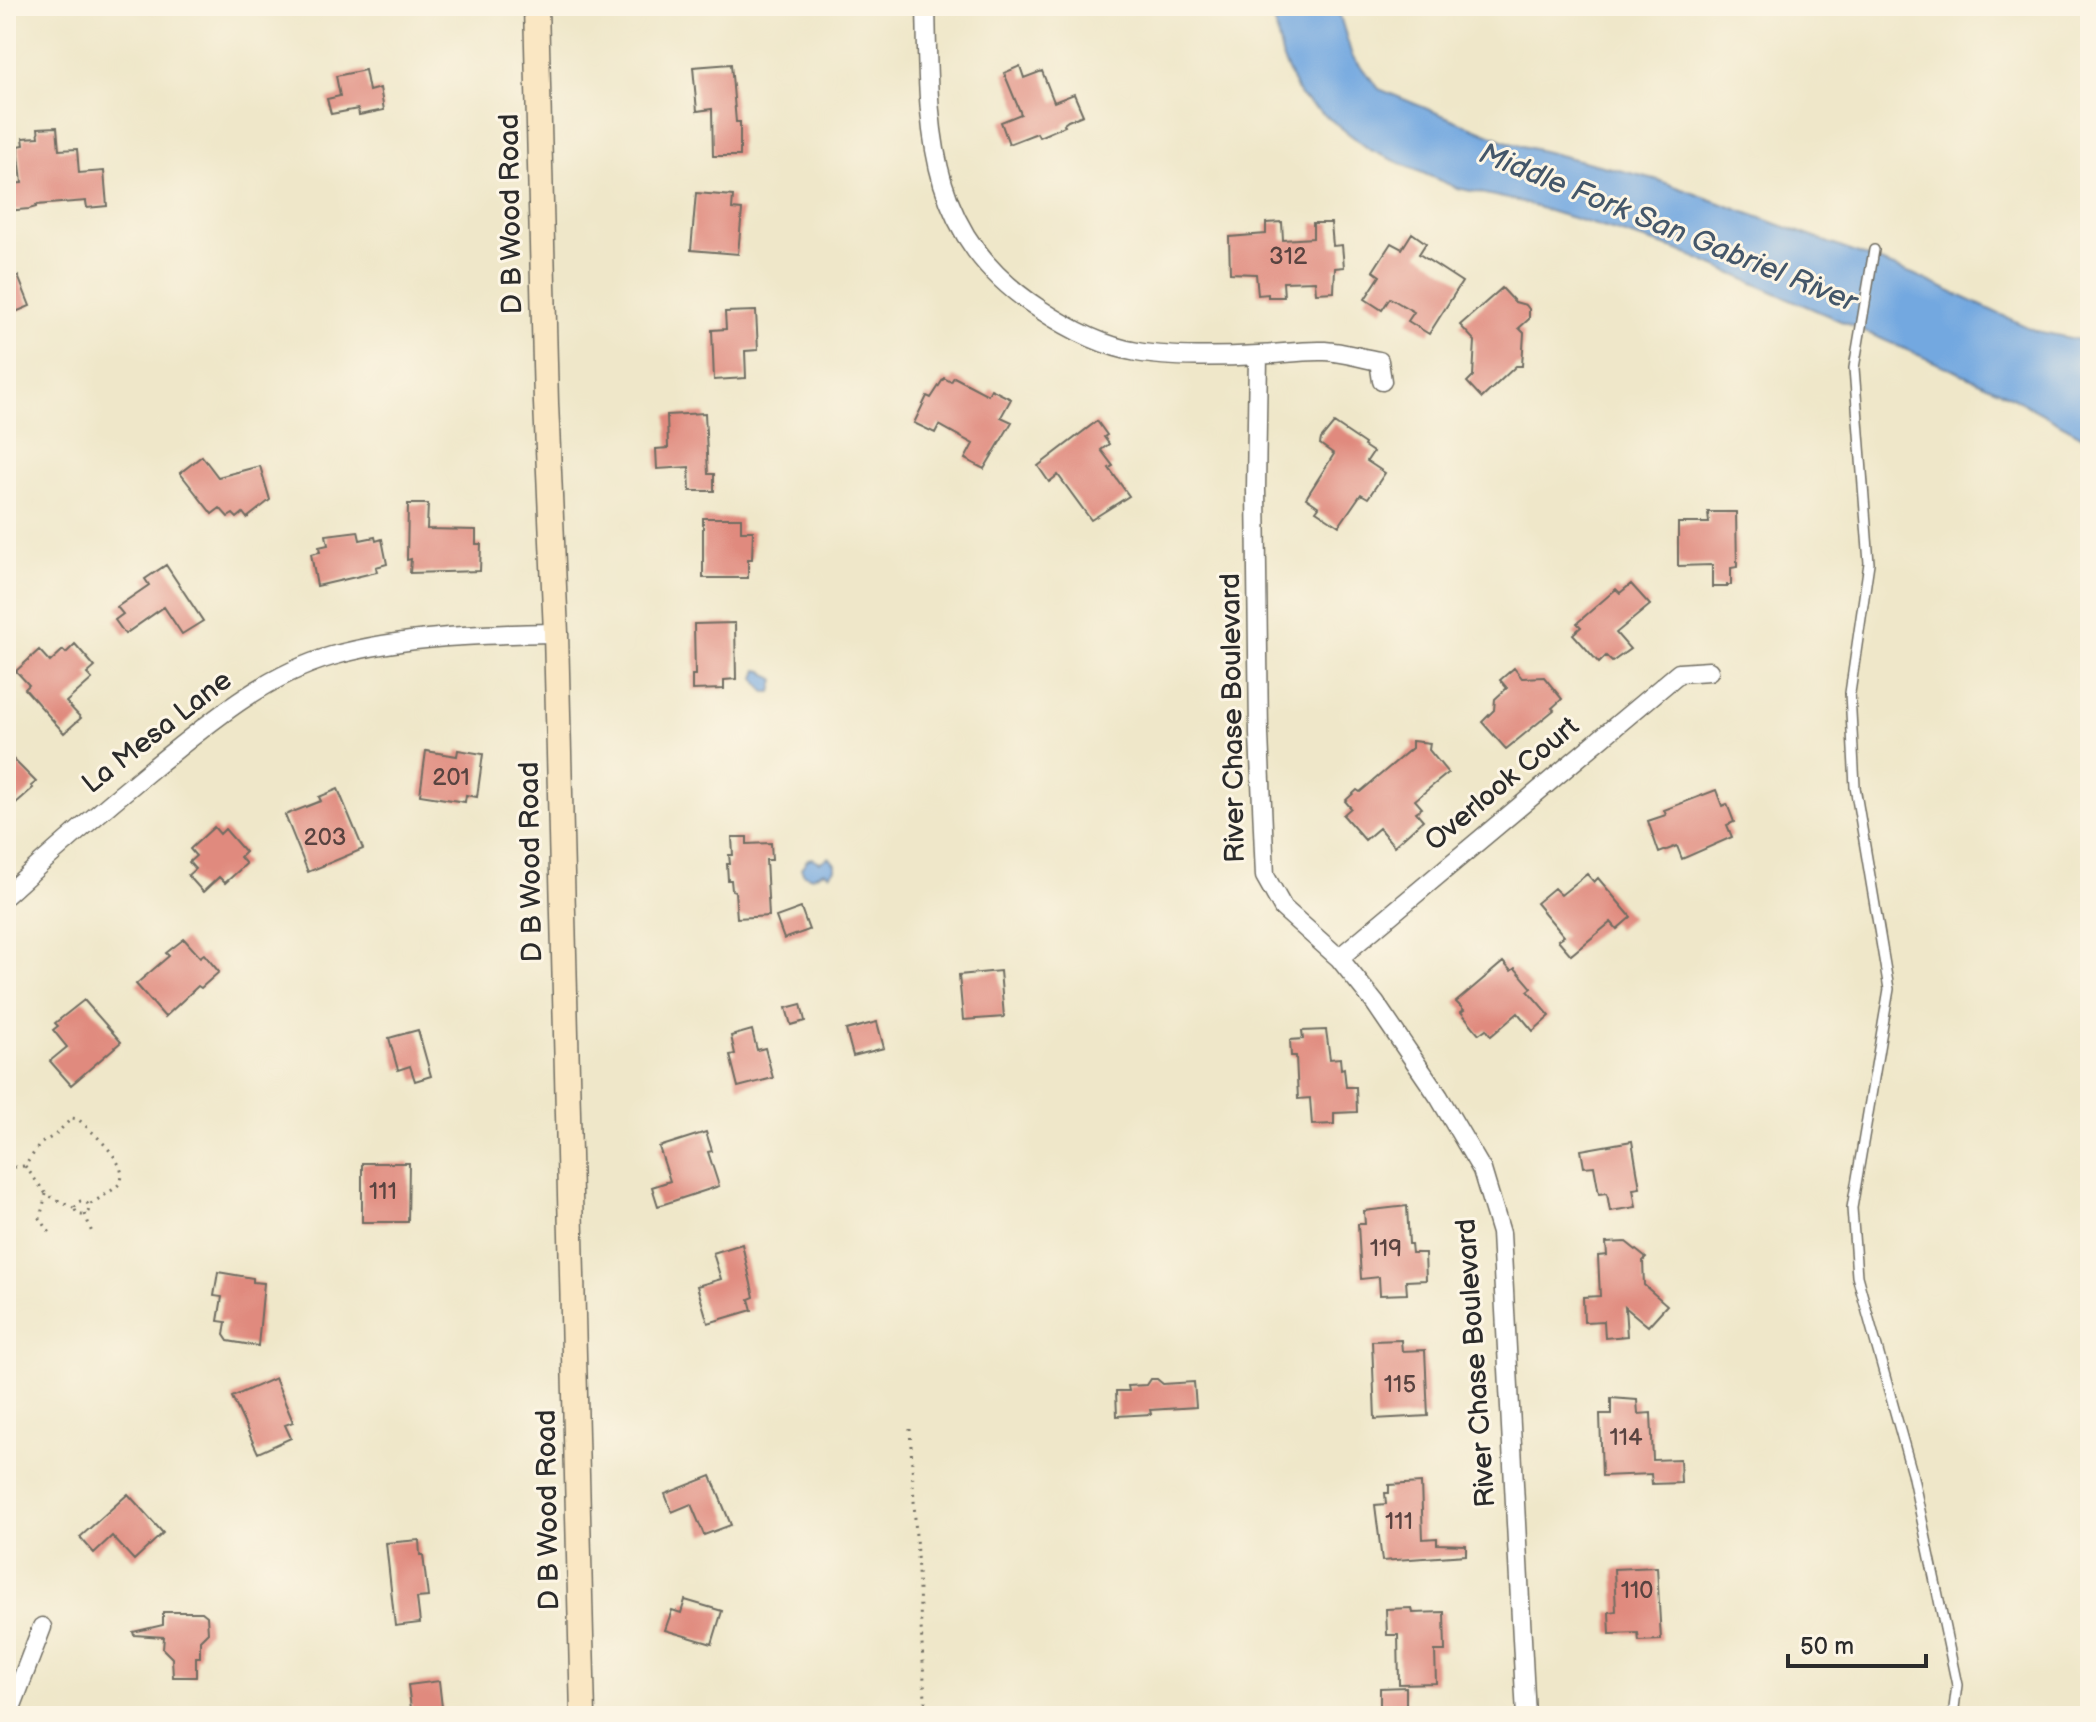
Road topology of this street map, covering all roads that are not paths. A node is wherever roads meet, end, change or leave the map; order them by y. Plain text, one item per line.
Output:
1 (536, 6) edge
2 (926, 6) edge
3 (1874, 250) dead end
4 (1258, 355) junction
5 (1382, 381) dead end
6 (556, 633) junction
7 (1709, 671) dead end
8 (6, 895) edge
9 (1339, 958) junction
10 (42, 1627) dead end
11 (8, 1716) edge
12 (583, 1716) edge
13 (1526, 1716) edge
14 (1953, 1716) edge

1 - 6 main road, D B Wood Road
2 - 4 street
3 - 14 lane
4 - 5 street
4 - 9 street, River Chase Boulevard
6 - 8 street, La Mesa Lane
6 - 12 main road, D B Wood Road
7 - 9 street, Overlook Court
9 - 13 street, River Chase Boulevard
10 - 11 street

